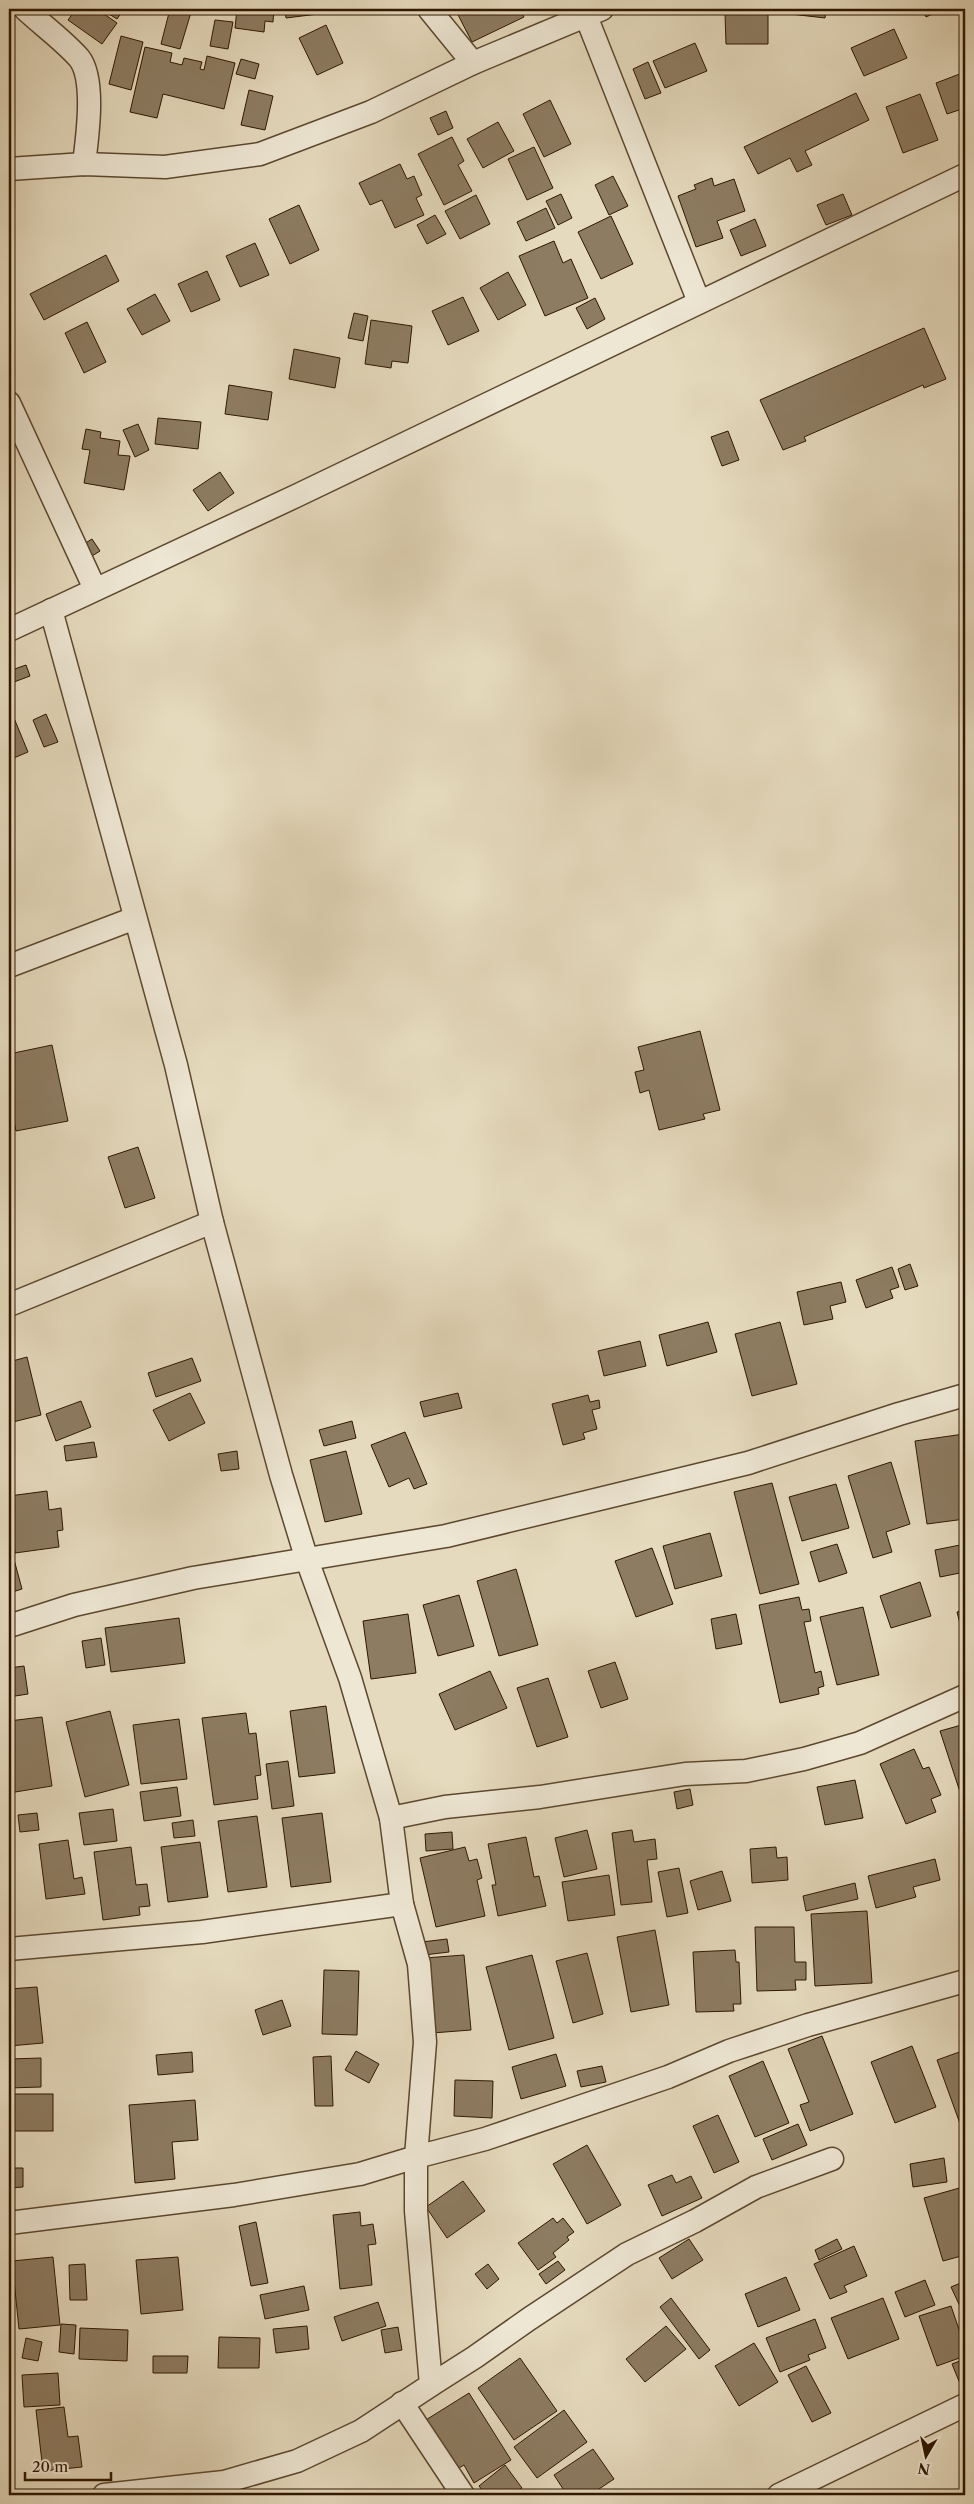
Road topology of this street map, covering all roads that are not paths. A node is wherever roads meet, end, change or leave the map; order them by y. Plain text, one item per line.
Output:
1 (25, 9) edge
2 (429, 9) edge
3 (594, 13) edge
4 (473, 63) junction
5 (84, 164) junction
6 (9, 169) edge
7 (965, 175) edge
8 (699, 302) junction
9 (9, 403) edge
10 (95, 588) junction
11 (51, 610) junction
12 (9, 630) edge
13 (135, 918) junction
14 (9, 966) edge
15 (212, 1222) junction
16 (9, 1306) edge
17 (965, 1395) edge
18 (306, 1560) junction
19 (9, 1626) edge
20 (965, 1696) edge
21 (391, 1818) junction
22 (402, 1904) junction
23 (9, 1949) edge
24 (965, 1981) edge
25 (416, 2156) junction
26 (832, 2159) dead end
27 (9, 2223) edge
28 (430, 2385) junction
29 (402, 2404) junction
30 (965, 2405) edge
31 (104, 2495) edge
32 (463, 2495) edge
33 (779, 2495) edge

1 - 5 street
2 - 4 street
3 - 4 street
3 - 8 street
4 - 5 street
5 - 6 street
7 - 8 street
8 - 10 street
9 - 10 street
10 - 11 street
11 - 12 street
11 - 13 street
13 - 14 street
13 - 15 street
15 - 16 street
15 - 18 street
17 - 18 street
18 - 19 street
18 - 21 street
20 - 21 street
21 - 22 street
22 - 23 street
22 - 25 street
24 - 25 street
25 - 27 street
25 - 28 street
26 - 28 street
28 - 29 street
29 - 31 street
29 - 32 street
30 - 33 street

